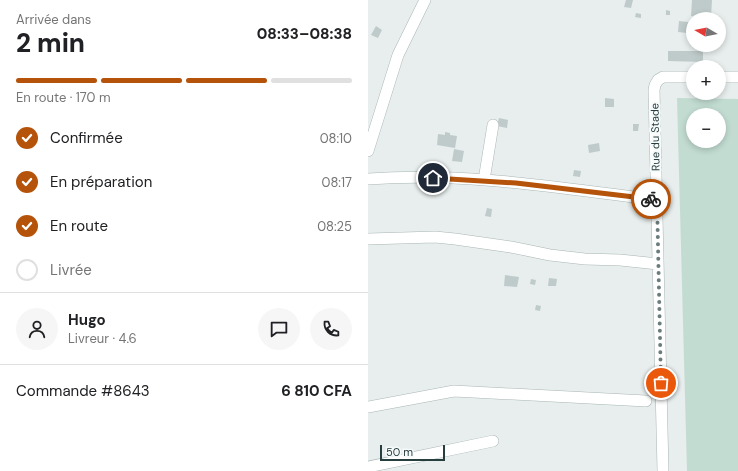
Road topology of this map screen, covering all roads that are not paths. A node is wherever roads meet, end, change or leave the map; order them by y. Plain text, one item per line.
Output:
1 (425, 0) edge
2 (686, 77) edge
3 (726, 77) edge
4 (738, 77) edge
5 (493, 125) dead end
6 (368, 151) edge
7 (368, 179) edge
8 (484, 180) junction
9 (657, 200) junction
10 (368, 239) edge
11 (658, 264) junction
12 (646, 401) dead end
13 (368, 407) edge
14 (493, 441) dead end
15 (368, 467) edge
16 (664, 471) edge

1 - 6 street
2 - 9 street, Rue du Stade
3 - 4 street
5 - 8 street
7 - 8 street
8 - 9 street
9 - 11 street, Rue du Stade
10 - 11 street
11 - 16 street, Rue du Stade
12 - 13 street
14 - 15 street

